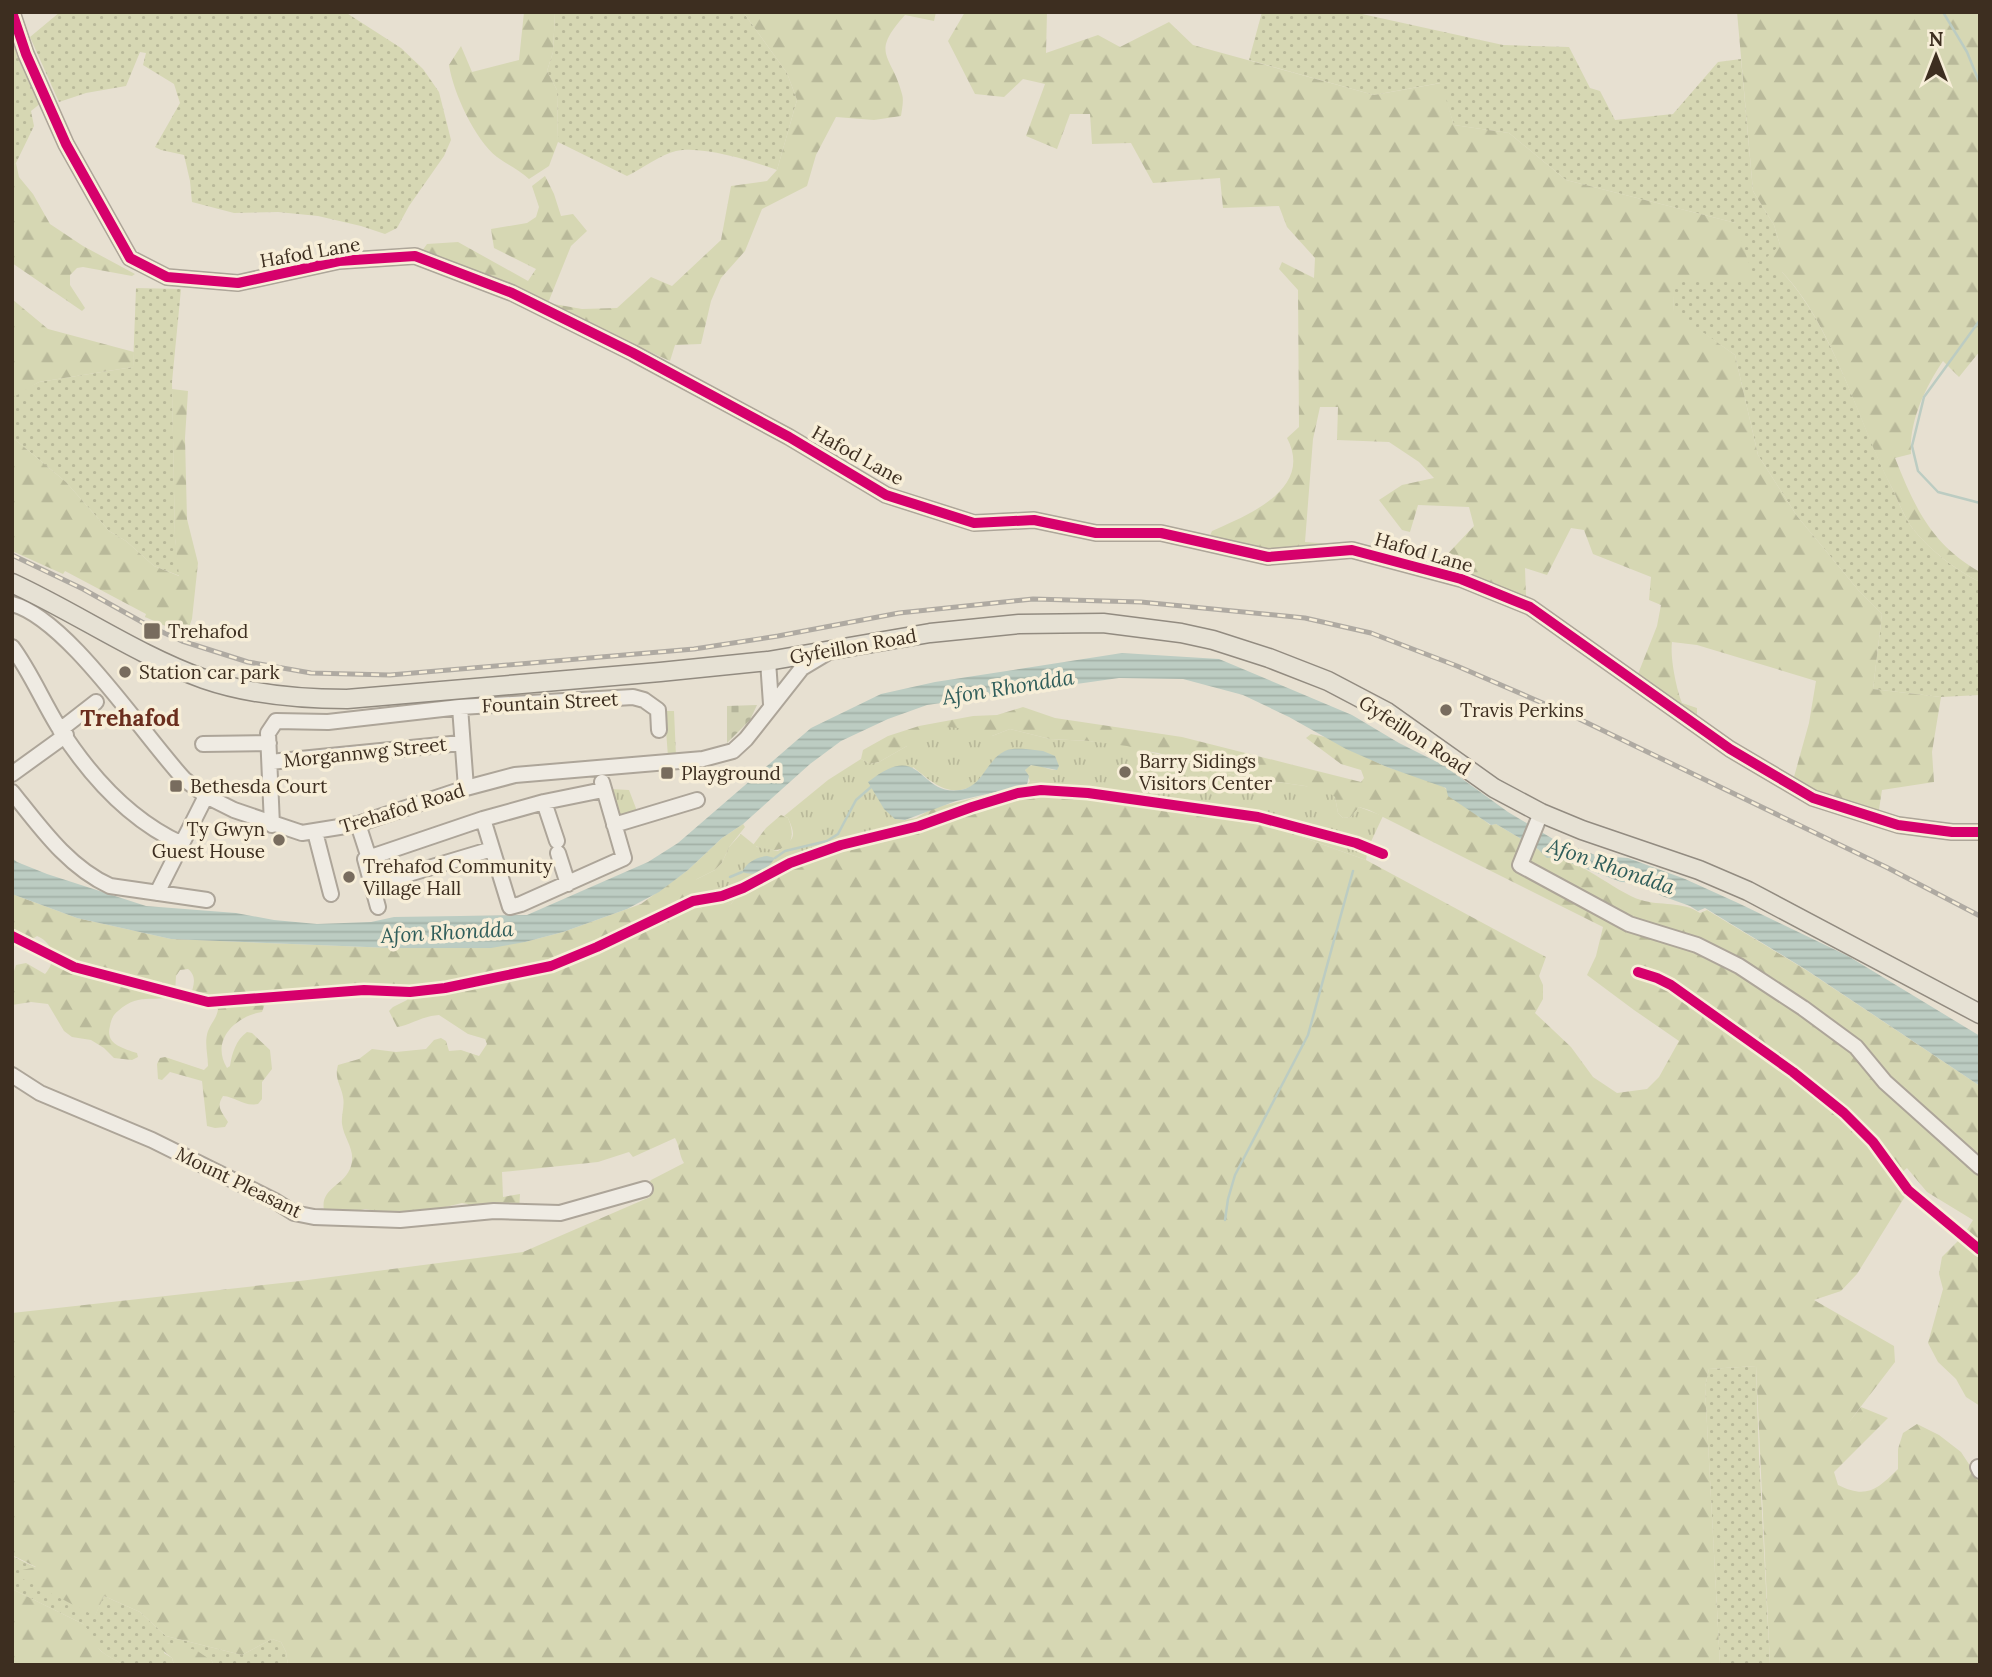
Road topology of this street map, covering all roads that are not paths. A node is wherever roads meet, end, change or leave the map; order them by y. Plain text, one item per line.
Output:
1 (12, 12) edge
2 (12, 583) edge
3 (12, 604) edge
4 (12, 646) edge
5 (835, 649) junction
6 (768, 660) junction
7 (96, 702) dead end
8 (771, 704) junction
9 (460, 707) junction
10 (659, 730) dead end
11 (63, 732) junction
12 (269, 743) junction
13 (461, 743) junction
14 (203, 744) dead end
15 (270, 762) junction
16 (601, 768) junction
17 (12, 774) edge
18 (466, 788) junction
19 (603, 790) junction
20 (12, 792) edge
21 (206, 796) junction
22 (697, 800) dead end
23 (544, 802) junction
24 (483, 819) junction
25 (1538, 819) junction
26 (358, 824) junction
27 (272, 825) junction
28 (614, 825) junction
29 (316, 832) junction
30 (1980, 832) edge
31 (182, 844) junction
32 (492, 849) junction
33 (367, 859) junction
34 (568, 884) junction
35 (372, 885) junction
36 (157, 893) junction
37 (331, 894) dead end
38 (207, 900) dead end
39 (378, 907) dead end
40 (1980, 1014) edge
41 (12, 1075) edge
42 (1980, 1167) edge
43 (645, 1189) dead end

1 - 30 street, Hafod Lane
2 - 6 main road, Gyfeillon Road
3 - 21 street, Trehafod Road
4 - 11 street
5 - 6 main road, Gyfeillon Road
5 - 8 street, Trehafod Road
5 - 25 main road, Gyfeillon Road
6 - 8 street
7 - 11 street
8 - 16 street, Trehafod Road
9 - 10 street, Fountain Street
9 - 12 street
9 - 13 street
11 - 17 street
11 - 31 street
12 - 14 street
12 - 15 street
13 - 15 street, Morgannwg Street
13 - 18 street
15 - 27 street
16 - 18 street, Trehafod Road
16 - 19 street
18 - 26 street, Trehafod Road
19 - 23 street
19 - 28 street
20 - 36 street
21 - 27 street, Trehafod Road
21 - 31 street
22 - 28 street
23 - 24 street
23 - 34 street
24 - 32 street
24 - 33 street
25 - 40 main road, Gyfeillon Road
25 - 42 street
26 - 29 street, Trehafod Road
26 - 33 street
27 - 29 street, Trehafod Road
28 - 34 street
29 - 37 street
31 - 36 street
32 - 34 street
32 - 35 street
33 - 35 street
35 - 39 street
36 - 38 street
41 - 43 street, Mount Pleasant

